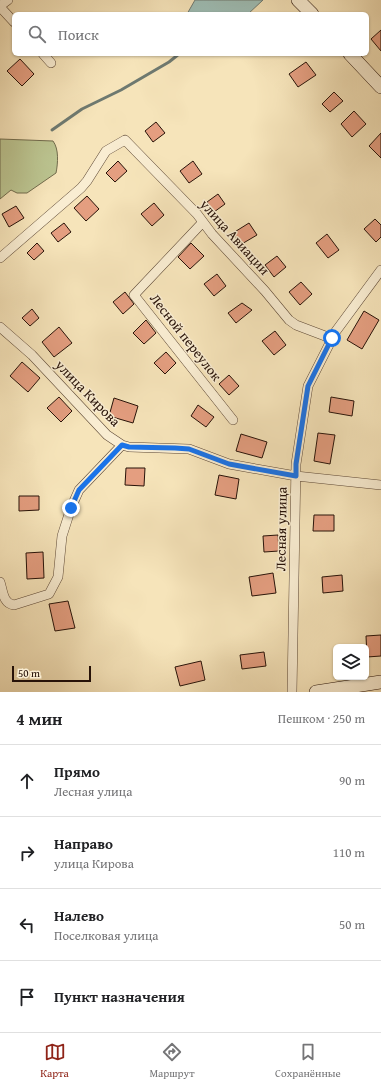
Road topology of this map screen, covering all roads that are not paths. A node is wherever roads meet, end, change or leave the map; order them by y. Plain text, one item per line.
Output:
1 (8, 0) edge
2 (298, 0) edge
3 (0, 6) edge
4 (310, 12) edge
5 (12, 20) edge
6 (45, 56) edge
7 (352, 56) edge
8 (51, 63) dead end
9 (381, 87) edge
10 (203, 222) junction
11 (0, 258) edge
12 (381, 270) edge
13 (0, 327) edge
14 (332, 338) junction
15 (233, 420) dead end
16 (122, 445) junction
17 (296, 476) junction
18 (381, 485) edge
19 (0, 582) edge
20 (381, 682) edge
21 (292, 692) edge
22 (316, 692) edge

1 - 3 street
2 - 4 main road
3 - 5 street
6 - 8 street
7 - 9 main road
10 - 11 street, улица Авиации
10 - 14 street, улица Авиации
10 - 15 street, Лесной переулок
12 - 14 street, Лесная улица
13 - 16 street, улица Кирова
14 - 17 street, Лесная улица
16 - 17 street, улица Кирова
16 - 19 street
17 - 18 street, улица Кирова
17 - 21 street, Лесная улица
20 - 22 main road

